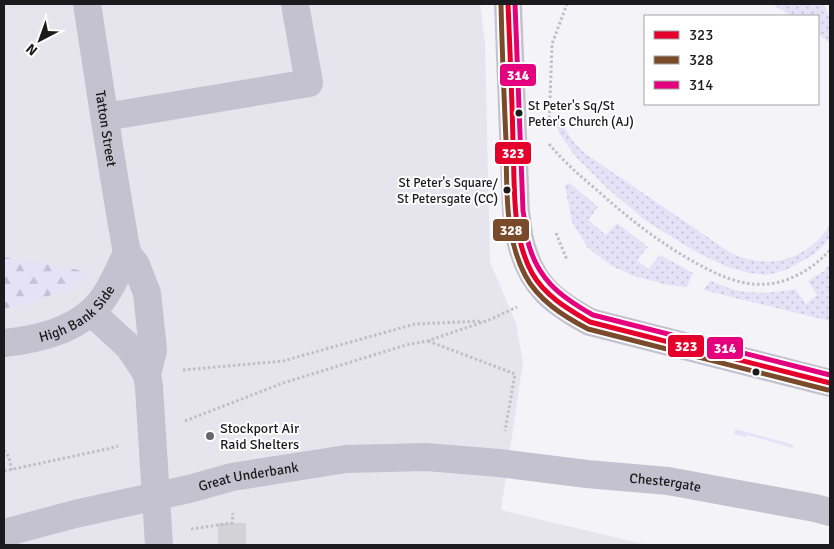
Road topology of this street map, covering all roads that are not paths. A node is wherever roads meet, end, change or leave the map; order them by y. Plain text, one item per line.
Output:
1 (87, 4) edge
2 (295, 4) edge
3 (508, 4) edge
4 (105, 117) junction
5 (127, 253) junction
6 (91, 312) junction
7 (4, 343) edge
8 (148, 380) junction
9 (830, 383) edge
10 (499, 463) joint
11 (830, 512) edge
12 (4, 533) edge
13 (159, 545) edge

1 - 4 street, Tatton Street
2 - 4 street
3 - 9 street
4 - 5 street, Tatton Street
5 - 6 street, High Bank Side
5 - 8 street
6 - 7 street, High Bank Side
6 - 8 street
8 - 13 street, bridge
10 - 11 street, Chestergate
10 - 12 street, Great Underbank

